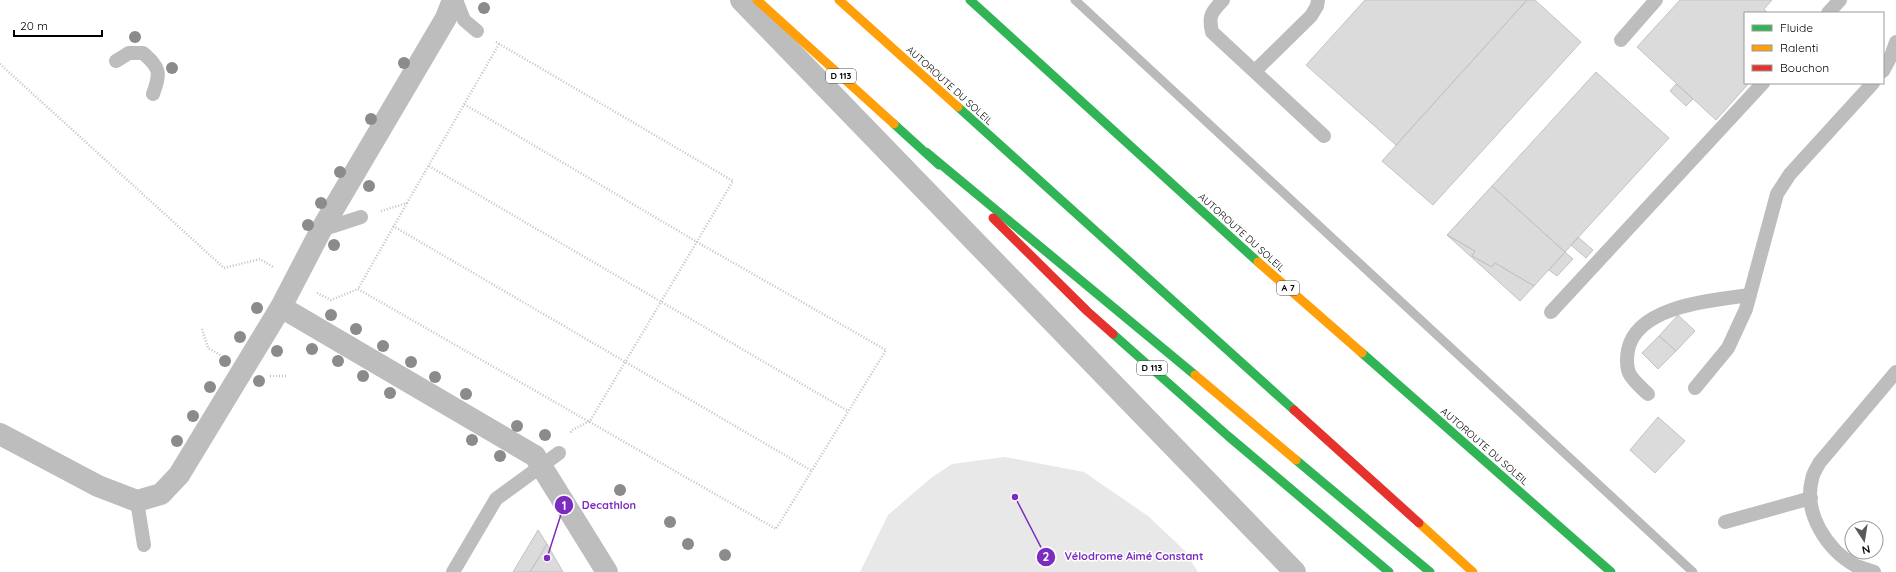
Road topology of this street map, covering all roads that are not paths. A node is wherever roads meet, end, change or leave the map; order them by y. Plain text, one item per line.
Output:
1 (453, 0) edge
2 (456, 0) edge
3 (740, 0) edge
4 (757, 0) edge
5 (839, 0) edge
6 (970, 0) edge
7 (1223, 0) edge
8 (1318, 0) edge
9 (1656, 0) edge
10 (1840, 0) edge
11 (1829, 12) edge
12 (477, 31) road end
13 (1621, 40) dead end
14 (1896, 42) edge
15 (116, 61) dead end
16 (1884, 69) edge
17 (1254, 71) junction
18 (1762, 84) edge
19 (1872, 84) edge
20 (153, 94) dead end
21 (1324, 136) dead end
22 (926, 152) junction
23 (361, 217) road end
24 (321, 230) junction
25 (1750, 295) junction
26 (281, 307) junction
27 (1551, 312) dead end
28 (1896, 372) edge
29 (1695, 388) dead end
30 (1648, 394) dead end
31 (0, 434) edge
32 (551, 459) junction
33 (1811, 498) junction
34 (137, 501) junction
35 (1725, 522) dead end
36 (144, 546) dead end
37 (453, 572) edge
38 (607, 572) edge
39 (1295, 572) edge
40 (1389, 572) edge
41 (1430, 572) edge
42 (1473, 572) edge
43 (1611, 572) edge
44 (1874, 572) edge

1 - 24 street
2 - 12 lane
3 - 39 street
4 - 22 main road, D 113
5 - 42 main road, AUTOROUTE DU SOLEIL
6 - 43 main road, AUTOROUTE DU SOLEIL / A 7
7 - 17 lane
8 - 17 lane
9 - 13 lane
10 - 11 lane
14 - 16 lane
15 - 20 lane
17 - 21 lane
18 - 27 lane
19 - 25 lane
22 - 40 main road, D 113
22 - 41 main road
23 - 24 lane
24 - 26 street
25 - 29 lane
25 - 30 lane
26 - 32 street
26 - 34 street
28 - 33 lane
31 - 34 street
32 - 37 lane
32 - 38 street
33 - 35 lane
33 - 44 lane
34 - 36 lane

